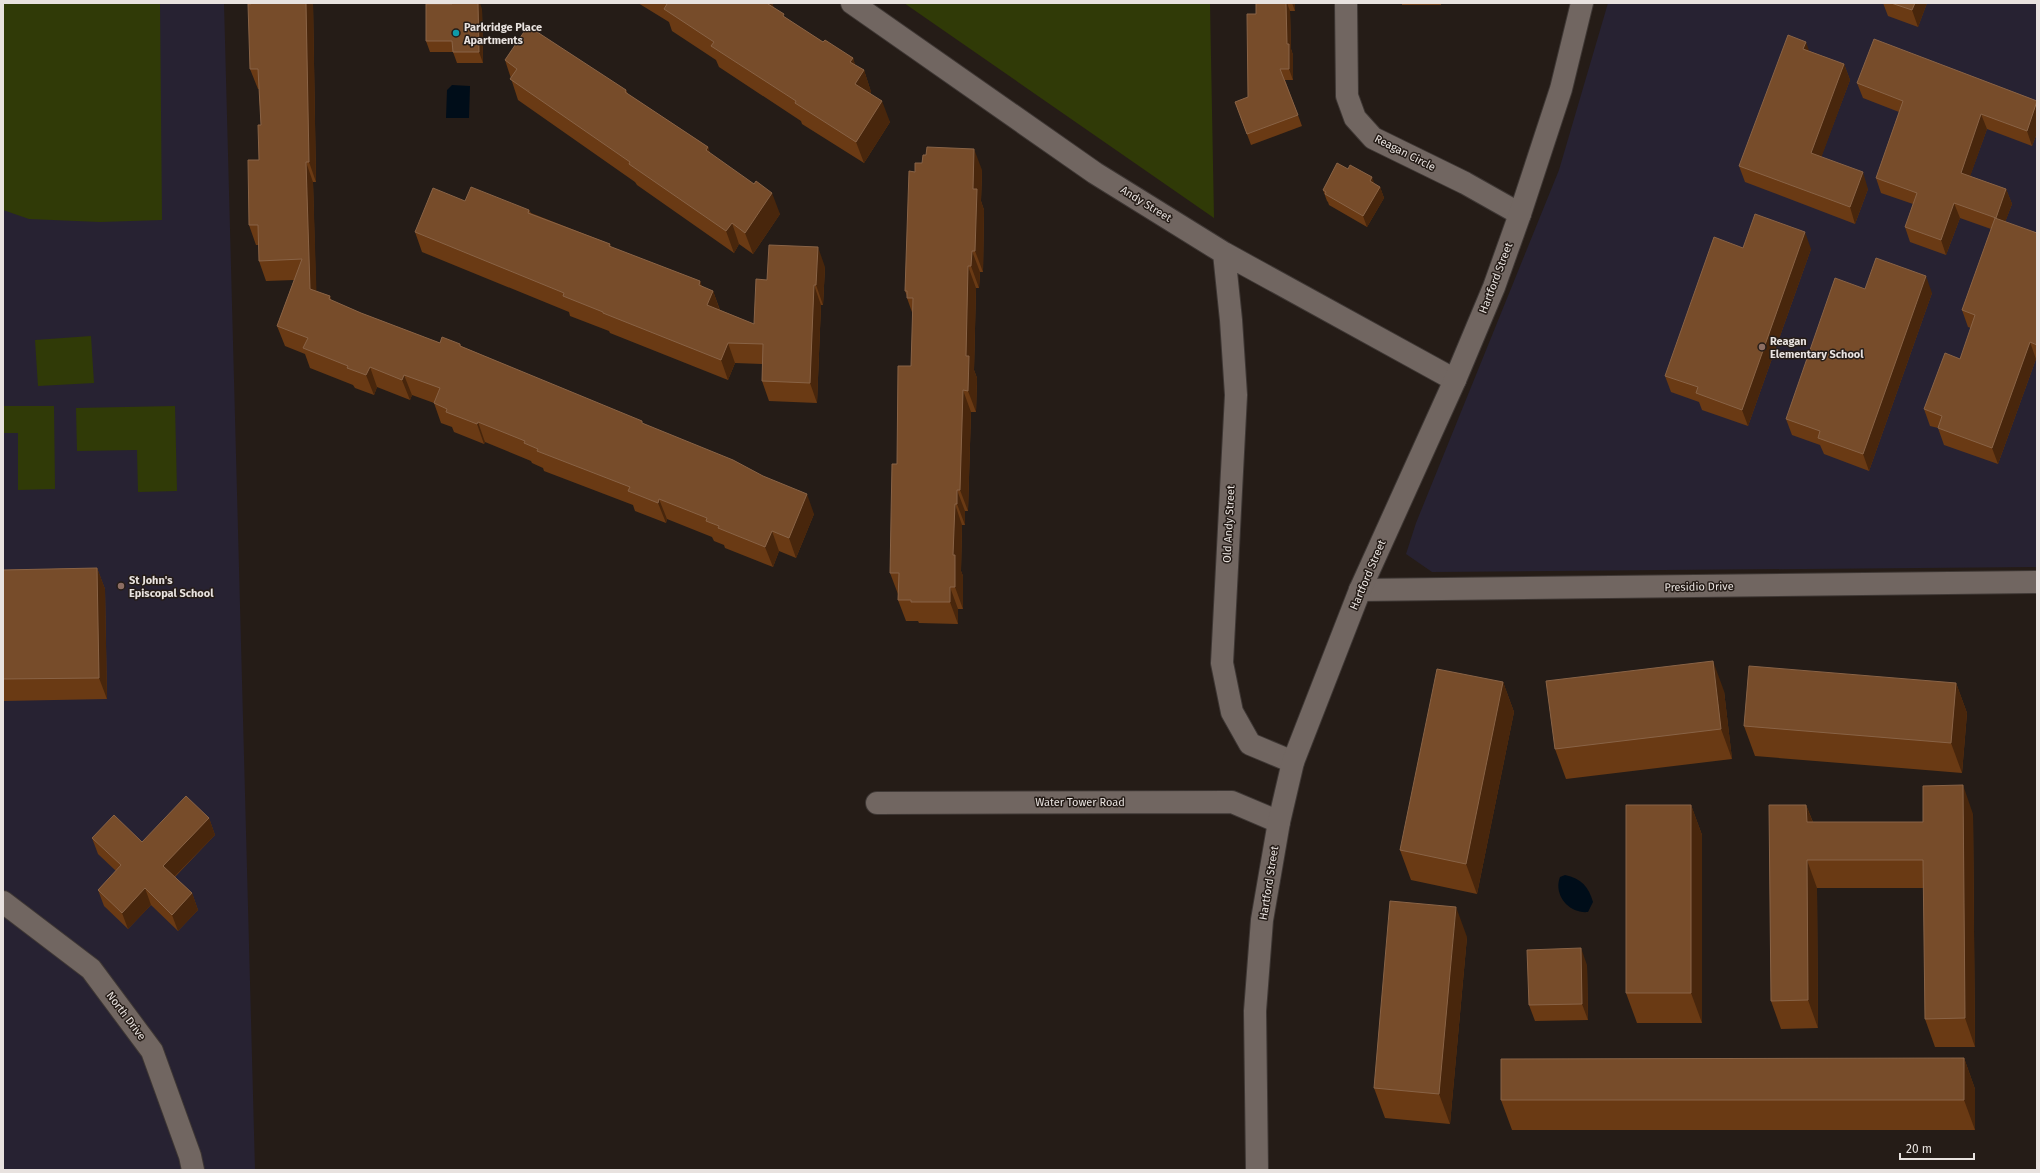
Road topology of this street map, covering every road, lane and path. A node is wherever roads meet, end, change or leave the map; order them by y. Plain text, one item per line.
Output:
1 (852, 3) edge
2 (1346, 3) edge
3 (1582, 3) edge
4 (1520, 214) junction
5 (1224, 253) junction
6 (1455, 380) junction
7 (2037, 582) edge
8 (1360, 590) junction
9 (1294, 762) junction
10 (877, 803) dead end
11 (1279, 822) junction
12 (3, 902) edge
13 (193, 1170) edge
14 (1257, 1170) edge

1 - 5 street, Andy Street
2 - 4 street, Reagan Circle
3 - 4 street, Hartford Street
4 - 6 street, Hartford Street
5 - 6 street, Andy Street
5 - 9 street, Old Andy Street
6 - 8 street, Hartford Street
7 - 8 street, Presidio Drive
8 - 9 street, Hartford Street
9 - 11 street, Hartford Street
10 - 11 street, Water Tower Road
11 - 14 street, Hartford Street
12 - 13 street, North Drive

